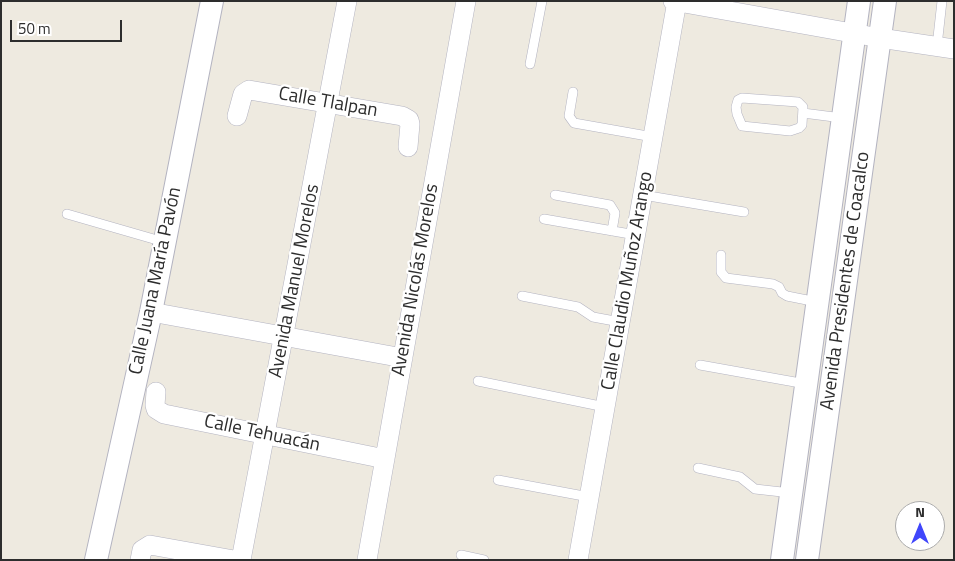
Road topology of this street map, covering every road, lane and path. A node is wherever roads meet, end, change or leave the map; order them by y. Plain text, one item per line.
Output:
1 (212, 1) edge
2 (347, 1) edge
3 (466, 1) edge
4 (542, 1) edge
5 (673, 1) edge
6 (858, 1) edge
7 (885, 1) edge
8 (942, 1) edge
9 (677, 2) edge
10 (854, 32) junction
11 (880, 38) junction
12 (945, 48) edge
13 (530, 64) dead end
14 (573, 92) dead end
15 (328, 103) junction
16 (803, 113) junction
17 (237, 116) dead end
18 (842, 118) junction
19 (653, 137) junction
20 (408, 147) dead end
21 (555, 195) dead end
22 (643, 195) junction
23 (744, 212) dead end
24 (67, 214) dead end
25 (544, 219) dead end
26 (612, 231) junction
27 (636, 235) junction
28 (164, 242) junction
29 (721, 255) dead end
30 (522, 296) dead end
31 (817, 302) junction
32 (151, 312) junction
33 (620, 322) junction
34 (284, 337) junction
35 (402, 358) junction
36 (700, 365) dead end
37 (478, 381) dead end
38 (806, 384) junction
39 (156, 392) dead end
40 (605, 407) junction
41 (265, 435) junction
42 (386, 459) junction
43 (698, 468) dead end
44 (498, 480) dead end
45 (791, 493) junction
46 (589, 497) junction
47 (461, 555) dead end
48 (96, 560) edge
49 (140, 560) edge
50 (234, 560) edge
51 (241, 560) edge
52 (368, 560) edge
53 (484, 560) edge
54 (578, 560) edge
55 (782, 560) edge
56 (807, 560) edge

1 - 28 street, Calle Juana María Pavón
2 - 15 street, Avenida Manuel Morelos
3 - 35 street, Avenida Nicolás Morelos
4 - 13 lane
5 - 9 street
6 - 10 street, Avenida Presidentes de Coacalco
7 - 11 street, Avenida Presidentes de Coacalco
8 - 12 lane
9 - 10 street
9 - 19 street, Calle Claudio Muñoz Arango
10 - 11 street
10 - 18 street, Avenida Presidentes de Coacalco
11 - 12 street
11 - 56 street, Avenida Presidentes de Coacalco
14 - 19 lane
15 - 17 street, Calle Tlalpan
15 - 20 street, Calle Tlalpan
15 - 34 street, Avenida Manuel Morelos
16 - 16 lane
16 - 18 lane
18 - 31 street, Avenida Presidentes de Coacalco
19 - 22 street, Calle Claudio Muñoz Arango
21 - 26 lane
22 - 23 lane
22 - 27 street, Calle Claudio Muñoz Arango
24 - 28 lane
25 - 26 lane
26 - 27 lane
27 - 33 street, Calle Claudio Muñoz Arango
28 - 32 street, Calle Juana María Pavón
29 - 31 lane
30 - 33 lane
31 - 38 street, Avenida Presidentes de Coacalco
32 - 34 street
32 - 48 street, Calle Juana María Pavón
33 - 40 street, Calle Claudio Muñoz Arango
34 - 35 street
34 - 41 street, Avenida Manuel Morelos
35 - 42 street, Avenida Nicolás Morelos
36 - 38 lane
37 - 40 lane
38 - 45 street, Avenida Presidentes de Coacalco
39 - 41 street, Calle Tehuacán
40 - 46 street, Calle Claudio Muñoz Arango
41 - 42 street, Calle Tehuacán
41 - 51 street, Avenida Manuel Morelos
42 - 52 street, Avenida Nicolás Morelos
43 - 45 lane
44 - 46 lane
45 - 55 street, Avenida Presidentes de Coacalco
46 - 54 street, Calle Claudio Muñoz Arango
47 - 53 lane
49 - 50 street

